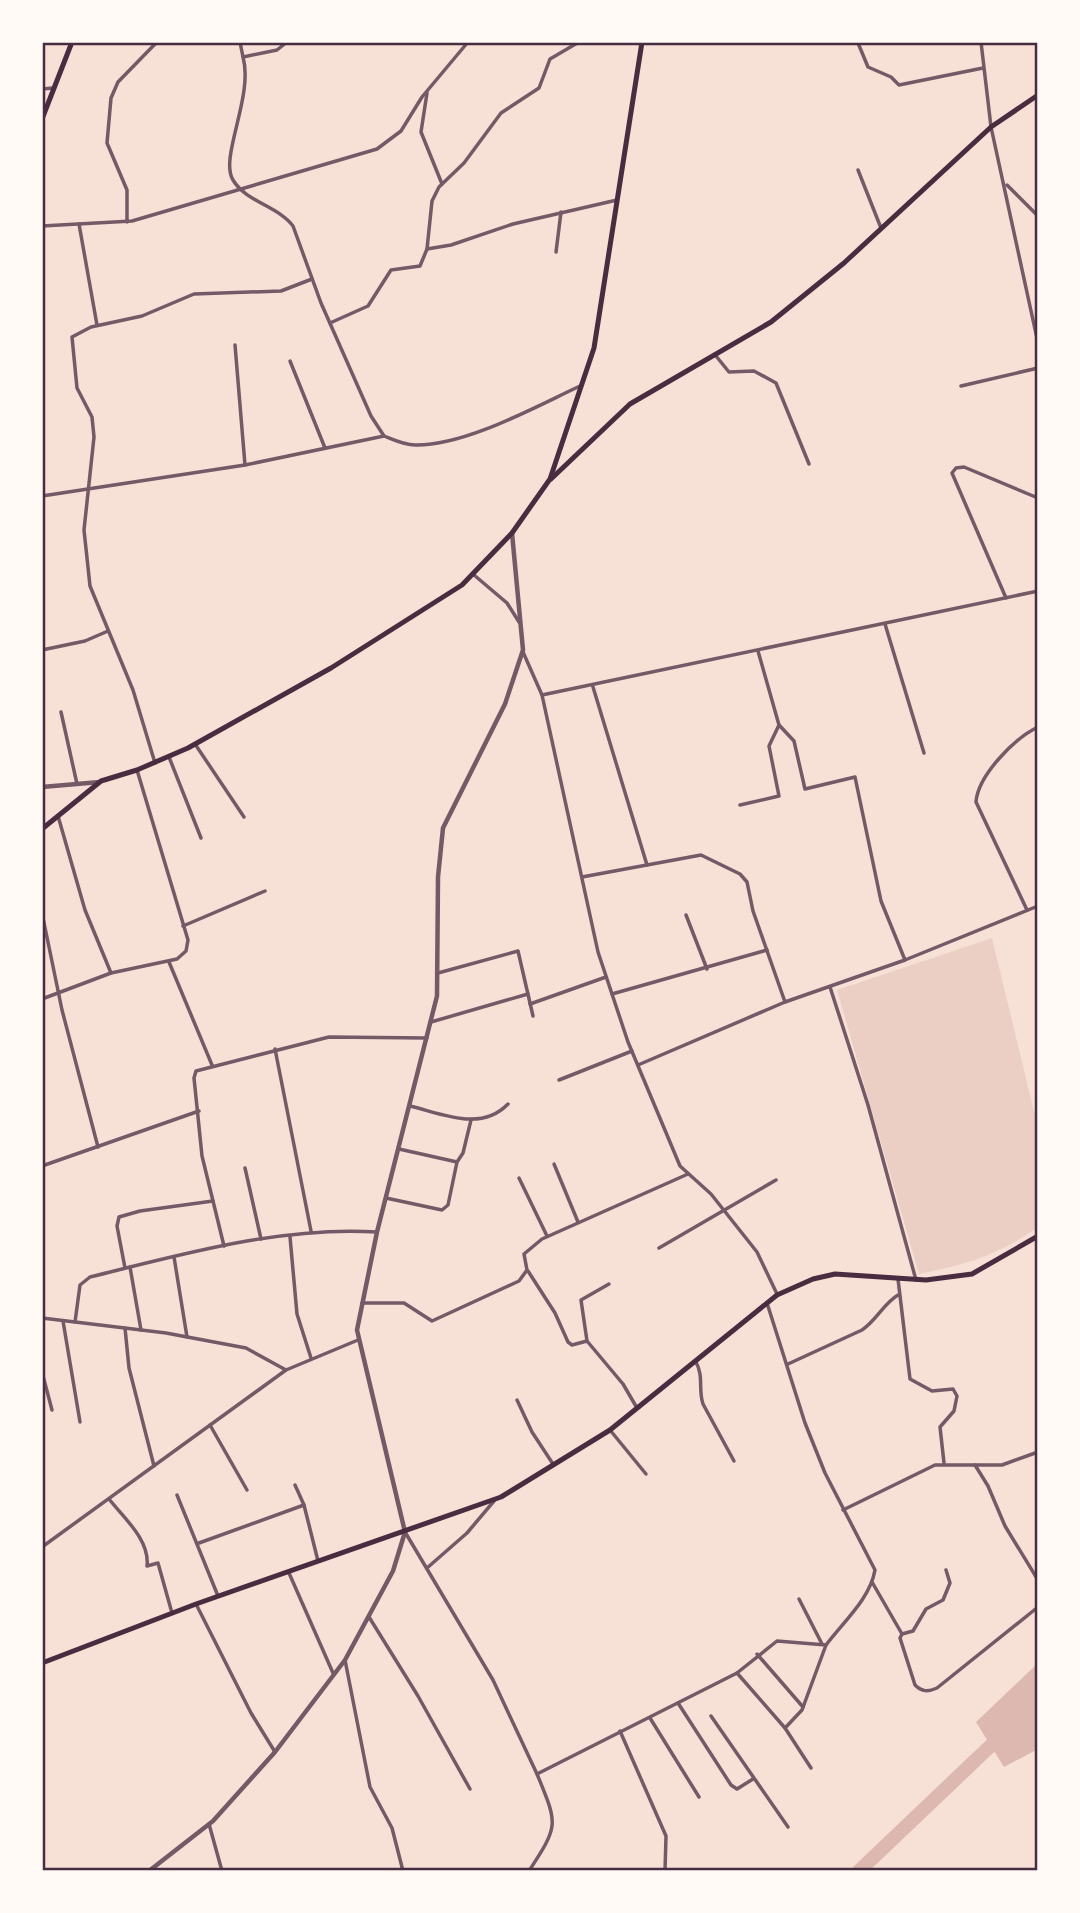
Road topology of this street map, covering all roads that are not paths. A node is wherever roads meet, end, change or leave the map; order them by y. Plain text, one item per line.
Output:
1 (72, 42) edge
2 (157, 42) edge
3 (240, 42) edge
4 (287, 42) edge
5 (468, 42) edge
6 (579, 42) edge
7 (642, 42) edge
8 (981, 42) edge
9 (858, 43) edge
10 (243, 57) junction
11 (983, 68) junction
12 (53, 88) junction
13 (42, 89) edge
14 (426, 92) junction
15 (1038, 94) edge
16 (42, 118) edge
17 (991, 127) junction
18 (858, 170) dead end
19 (442, 184) junction
20 (1006, 184) junction
21 (239, 189) junction
22 (617, 200) junction
23 (562, 212) junction
24 (1038, 216) edge
25 (127, 222) junction
26 (79, 225) junction
27 (42, 226) edge
28 (881, 228) junction
29 (426, 249) junction
30 (556, 252) dead end
31 (312, 279) junction
32 (329, 323) junction
33 (97, 325) junction
34 (1038, 343) edge
35 (235, 345) dead end
36 (716, 356) junction
37 (290, 361) dead end
38 (1038, 368) edge
39 (582, 386) junction
40 (961, 386) dead end
41 (384, 436) junction
42 (325, 448) junction
43 (810, 464) dead end
44 (245, 465) junction
45 (550, 479) junction
46 (89, 489) junction
47 (42, 496) edge
48 (1038, 498) edge
49 (512, 533) junction
50 (474, 575) junction
51 (1038, 591) edge
52 (1006, 598) junction
53 (885, 624) junction
54 (522, 627) junction
55 (108, 631) junction
56 (42, 650) edge
57 (523, 650) junction
58 (758, 651) junction
59 (593, 687) junction
60 (542, 695) junction
61 (61, 712) dead end
62 (779, 725) junction
63 (1038, 727) edge
64 (195, 744) junction
65 (924, 753) dead end
66 (169, 757) junction
67 (155, 763) junction
68 (137, 770) junction
69 (101, 782) junction
70 (76, 785) junction
71 (42, 787) edge
72 (740, 805) dead end
73 (58, 814) junction
74 (244, 817) dead end
75 (42, 829) edge
76 (201, 838) dead end
77 (647, 865) junction
78 (582, 877) junction
79 (265, 891) dead end
80 (1038, 906) edge
81 (1027, 910) junction
82 (42, 913) edge
83 (686, 915) dead end
84 (183, 926) junction
85 (767, 950) junction
86 (905, 960) junction
87 (169, 961) junction
88 (707, 969) junction
89 (111, 973) junction
90 (438, 973) junction
91 (606, 977) junction
92 (830, 987) junction
93 (59, 990) junction
94 (528, 994) junction
95 (612, 994) junction
96 (42, 999) edge
97 (785, 1002) junction
98 (530, 1004) junction
99 (533, 1016) dead end
100 (431, 1021) junction
101 (427, 1038) junction
102 (275, 1049) junction
103 (632, 1051) junction
104 (212, 1065) junction
105 (638, 1065) junction
106 (559, 1080) dead end
107 (508, 1104) dead end
108 (410, 1106) junction
109 (199, 1111) junction
110 (471, 1120) junction
111 (98, 1147) junction
112 (399, 1149) junction
113 (457, 1162) junction
114 (554, 1164) dead end
115 (42, 1166) edge
116 (245, 1168) dead end
117 (688, 1174) junction
118 (519, 1178) dead end
119 (776, 1180) dead end
120 (386, 1198) junction
121 (213, 1201) junction
122 (723, 1209) junction
123 (578, 1222) junction
124 (311, 1231) junction
125 (377, 1232) junction
126 (1038, 1236) edge
127 (289, 1237) junction
128 (548, 1237) junction
129 (261, 1239) junction
130 (224, 1246) junction
131 (659, 1248) dead end
132 (174, 1257) junction
133 (127, 1267) junction
134 (527, 1270) junction
135 (898, 1279) junction
136 (916, 1280) junction
137 (609, 1284) dead end
138 (777, 1294) junction
139 (898, 1295) junction
140 (362, 1303) junction
141 (767, 1303) junction
142 (42, 1318) edge
143 (63, 1321) junction
144 (75, 1322) junction
145 (125, 1328) junction
146 (141, 1330) junction
147 (187, 1337) junction
148 (358, 1340) junction
149 (587, 1341) junction
150 (312, 1358) junction
151 (696, 1362) junction
152 (788, 1364) junction
153 (286, 1370) junction
154 (42, 1372) edge
155 (517, 1400) dead end
156 (637, 1408) junction
157 (52, 1410) dead end
158 (80, 1422) dead end
159 (210, 1425) junction
160 (610, 1430) junction
161 (1038, 1452) edge
162 (734, 1461) dead end
163 (944, 1463) junction
164 (553, 1464) junction
165 (975, 1464) junction
166 (154, 1466) junction
167 (646, 1474) dead end
168 (295, 1485) dead end
169 (247, 1490) dead end
170 (177, 1495) dead end
171 (109, 1499) junction
172 (495, 1499) junction
173 (304, 1505) junction
174 (843, 1510) junction
175 (405, 1532) junction
176 (199, 1543) junction
177 (42, 1547) edge
178 (318, 1562) junction
179 (427, 1568) junction
180 (946, 1570) dead end
181 (288, 1572) junction
182 (1038, 1580) edge
183 (873, 1582) junction
184 (218, 1596) junction
185 (799, 1599) dead end
186 (196, 1604) junction
187 (1038, 1607) edge
188 (172, 1613) junction
189 (369, 1618) junction
190 (902, 1633) junction
191 (824, 1644) junction
192 (757, 1654) junction
193 (345, 1660) junction
194 (42, 1663) edge
195 (333, 1673) junction
196 (737, 1673) junction
197 (678, 1703) junction
198 (803, 1707) junction
199 (711, 1716) dead end
200 (649, 1717) junction
201 (785, 1728) junction
202 (620, 1731) junction
203 (275, 1752) junction
204 (811, 1768) dead end
205 (537, 1774) junction
206 (753, 1779) junction
207 (470, 1789) dead end
208 (699, 1797) dead end
209 (209, 1824) junction
210 (788, 1826) dead end
211 (149, 1871) edge
212 (222, 1871) edge
213 (403, 1871) edge
214 (529, 1871) edge
215 (665, 1871) edge

1 - 12 main road
2 - 25 street
3 - 10 street
4 - 10 street
5 - 14 street
6 - 19 street
7 - 22 main road
8 - 11 street
9 - 11 street
10 - 21 street
11 - 17 street
12 - 13 street
12 - 16 main road
14 - 19 street
14 - 21 street
15 - 17 main road
17 - 20 street
17 - 28 main road
18 - 28 street
19 - 29 street
20 - 24 street
20 - 34 street
21 - 25 street
21 - 31 street
22 - 23 street
22 - 39 main road
23 - 29 street
23 - 30 street
25 - 26 street
26 - 27 street
26 - 33 street
28 - 36 main road
29 - 32 street
31 - 32 street
31 - 33 street
32 - 41 street
33 - 46 street
35 - 44 street
36 - 43 street
36 - 45 main road
37 - 42 street
38 - 40 street
39 - 41 street
39 - 45 main road
41 - 42 street
42 - 44 street
44 - 46 street
45 - 49 main road
46 - 47 street
46 - 55 street
48 - 52 street
49 - 50 main road
49 - 54 street
50 - 54 street
50 - 64 main road
51 - 52 street
52 - 53 street
53 - 58 street
53 - 65 street
54 - 57 street
55 - 56 street
55 - 67 street
57 - 60 street
57 - 90 street
58 - 59 street
58 - 62 street
59 - 60 street
59 - 77 street
60 - 78 street
61 - 70 street
62 - 72 street
62 - 86 street
63 - 81 street
64 - 66 main road
64 - 74 street
66 - 67 main road
66 - 76 street
67 - 68 main road
68 - 69 main road
68 - 84 street
69 - 70 street
69 - 73 main road
70 - 71 street
73 - 75 main road
73 - 89 street
77 - 78 street
77 - 85 street
78 - 91 street
79 - 84 street
80 - 81 street
81 - 86 street
82 - 93 street
83 - 88 street
84 - 87 street
85 - 88 street
85 - 97 street
86 - 92 street
87 - 89 street
87 - 104 street
88 - 95 street
89 - 93 street
90 - 94 street
90 - 100 street
91 - 95 street
91 - 98 street
92 - 97 street
92 - 136 street
93 - 96 street
93 - 111 street
94 - 98 street
94 - 100 street
95 - 103 street
97 - 105 street
98 - 99 street
100 - 101 street
101 - 102 street
101 - 108 street
102 - 104 street
102 - 124 street
103 - 105 street
103 - 106 street
104 - 109 street
105 - 117 street
107 - 110 street
108 - 110 street
108 - 112 street
109 - 111 street
109 - 121 street
110 - 113 street
111 - 115 street
112 - 113 street
112 - 120 street
113 - 120 street
114 - 123 street
116 - 129 street
117 - 122 street
117 - 123 street
118 - 128 street
119 - 122 street
120 - 125 street
121 - 130 street
121 - 133 street
122 - 131 street
122 - 138 street
123 - 128 street
124 - 125 street
124 - 127 street
125 - 140 street
126 - 136 main road
127 - 129 street
127 - 150 street
128 - 134 street
129 - 130 street
130 - 132 street
132 - 133 street
132 - 147 street
133 - 144 street
133 - 146 street
134 - 140 street
134 - 149 street
135 - 136 main road
135 - 138 main road
135 - 139 street
137 - 149 street
138 - 141 main road
139 - 152 street
139 - 163 street
140 - 148 street
141 - 151 main road
141 - 152 street
142 - 143 street
143 - 144 street
143 - 158 street
144 - 145 street
145 - 146 street
145 - 166 street
146 - 147 street
147 - 153 street
148 - 150 street
148 - 175 street
149 - 156 street
150 - 153 street
151 - 156 main road
151 - 162 street
152 - 174 street
153 - 159 street
154 - 157 street
155 - 164 street
156 - 160 main road
159 - 166 street
159 - 169 street
160 - 164 main road
160 - 167 street
161 - 165 street
163 - 165 street
163 - 174 street
164 - 172 main road
165 - 182 street
166 - 171 street
168 - 173 street
170 - 176 street
171 - 177 street
171 - 188 street
172 - 175 main road
172 - 179 street
173 - 176 street
173 - 178 street
174 - 183 street
175 - 178 main road
175 - 179 street
175 - 189 street
176 - 184 street
178 - 181 main road
179 - 205 street
180 - 190 street
181 - 184 main road
181 - 195 street
183 - 190 street
183 - 191 street
184 - 186 main road
185 - 191 street
186 - 188 main road
186 - 203 street
187 - 190 street
188 - 194 main road
189 - 193 street
189 - 207 street
191 - 192 street
191 - 198 street
192 - 196 street
192 - 198 street
193 - 195 street
193 - 213 street
195 - 203 street
196 - 197 street
196 - 201 street
197 - 200 street
197 - 206 street
198 - 201 street
199 - 206 street
200 - 202 street
200 - 208 street
201 - 204 street
202 - 205 street
202 - 215 street
203 - 209 street
205 - 214 street
206 - 210 street
209 - 211 street
209 - 212 street

